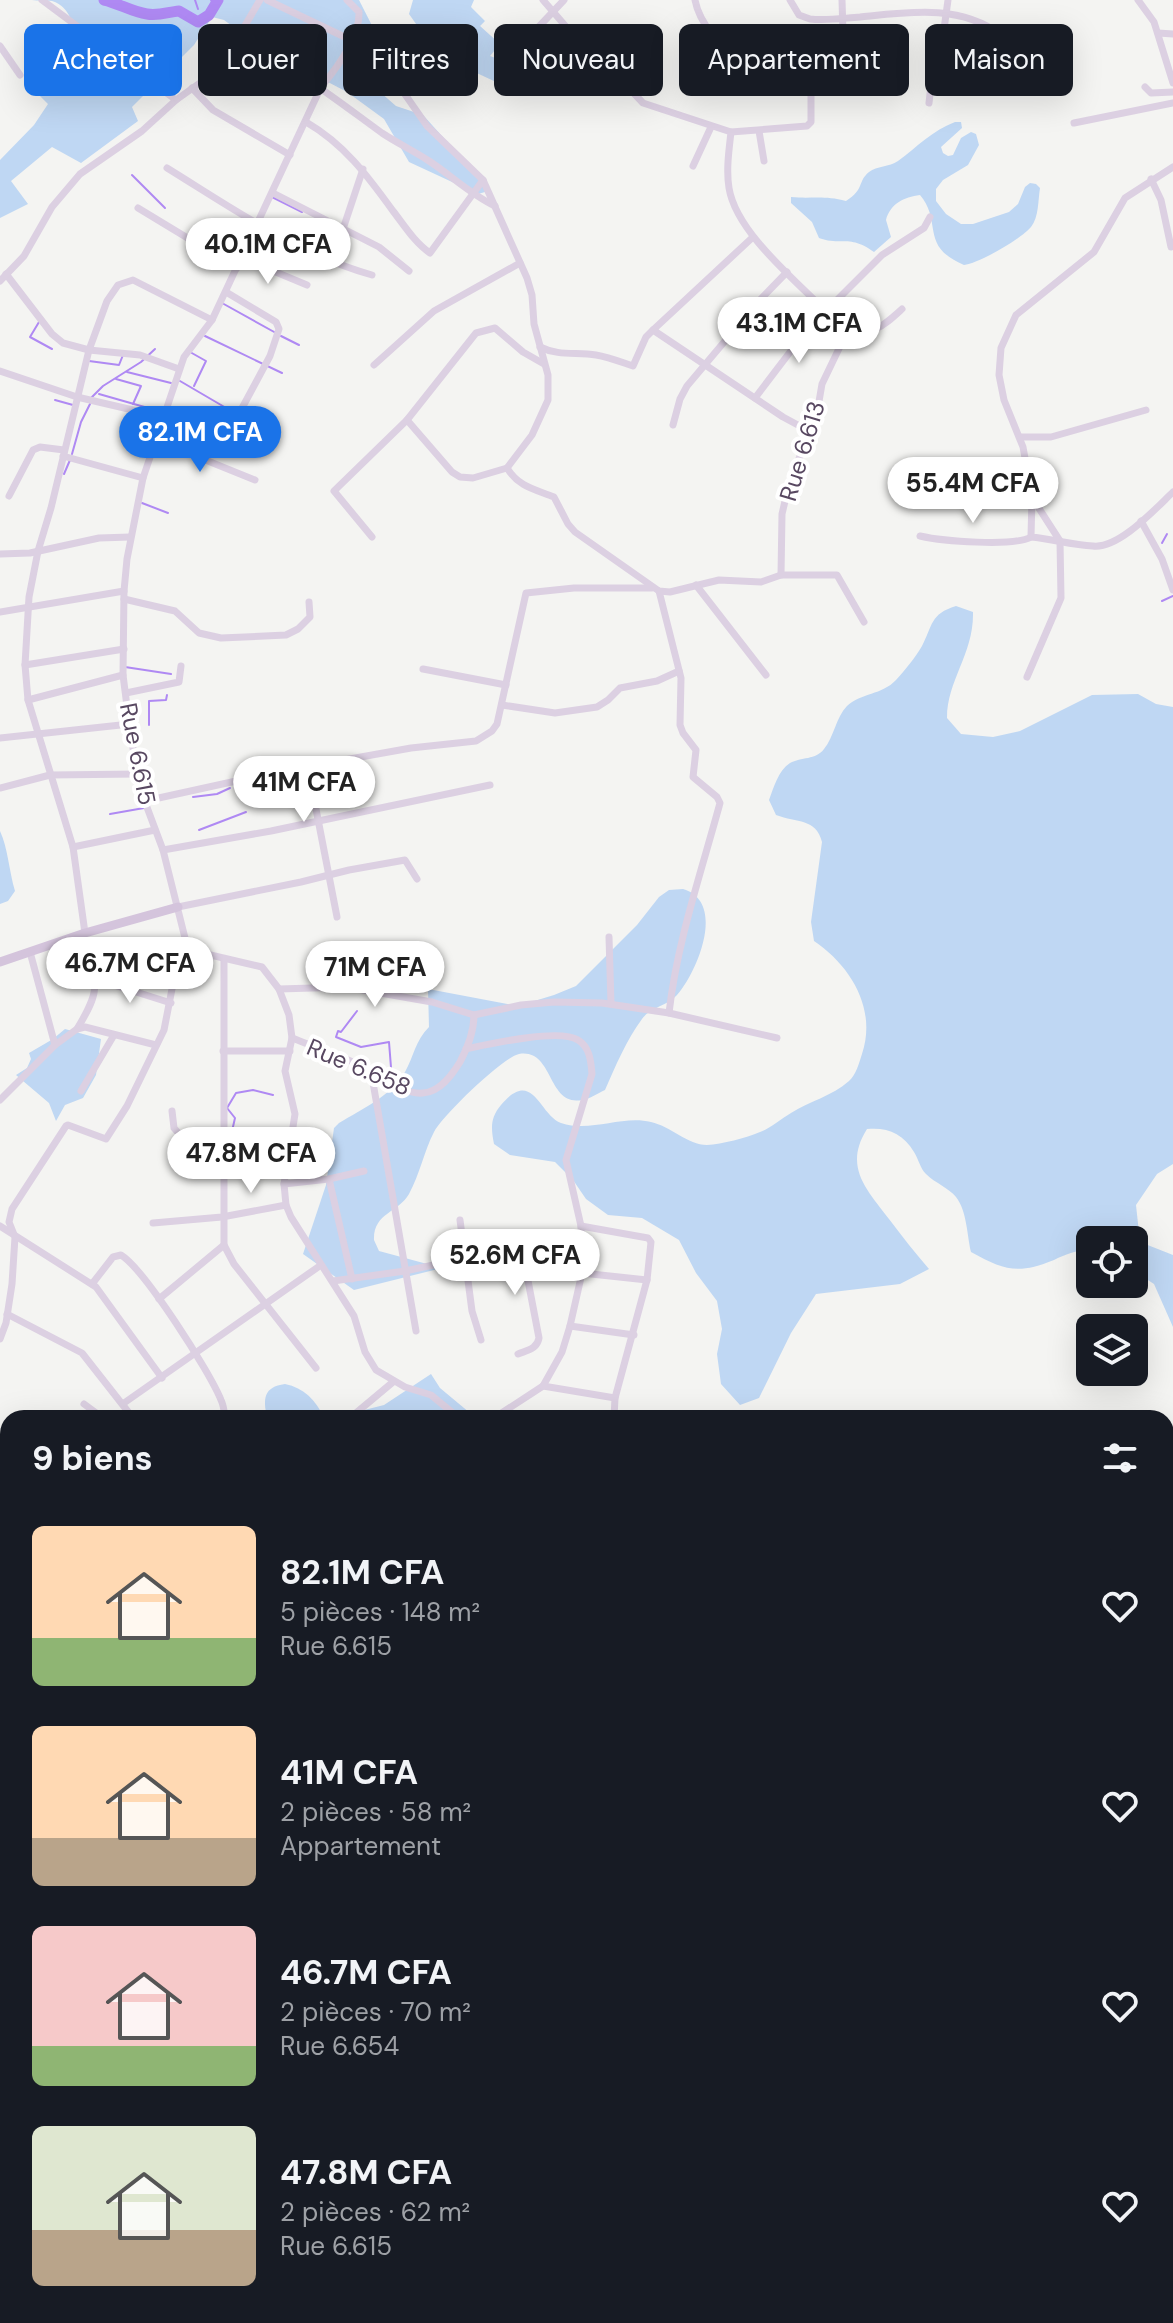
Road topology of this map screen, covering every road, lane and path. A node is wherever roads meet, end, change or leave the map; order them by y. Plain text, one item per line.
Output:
1 (42, 0) edge
2 (260, 0) edge
3 (267, 0) edge
4 (347, 0) edge
5 (543, 0) edge
6 (564, 0) edge
7 (695, 0) edge
8 (790, 0) edge
9 (842, 0) edge
10 (948, 0) edge
11 (1138, 0) edge
12 (554, 13) junction
13 (946, 14) junction
14 (843, 19) junction
15 (247, 24) edge
16 (356, 24) edge
17 (542, 24) edge
18 (564, 24) edge
19 (705, 24) edge
20 (843, 24) edge
21 (945, 24) edge
22 (983, 24) edge
23 (1158, 33) junction
24 (1173, 34) edge
25 (343, 36) edge
26 (0, 46) edge
27 (343, 53) edge
28 (20, 75) dead end
29 (327, 78) edge
30 (198, 83) edge
31 (1173, 83) edge
32 (1145, 87) dead end
33 (192, 88) junction
34 (327, 92) edge
35 (1173, 92) edge
36 (317, 96) edge
37 (406, 96) edge
38 (636, 96) edge
39 (811, 96) edge
40 (930, 96) edge
41 (176, 100) junction
42 (929, 103) dead end
43 (1173, 103) edge
44 (306, 122) junction
45 (1074, 123) dead end
46 (711, 127) junction
47 (759, 131) junction
48 (731, 132) junction
49 (290, 155) junction
50 (764, 161) dead end
51 (693, 166) dead end
52 (1173, 167) edge
53 (167, 168) dead end
54 (363, 169) junction
55 (1151, 179) junction
56 (483, 180) junction
57 (273, 193) junction
58 (472, 194) junction
59 (495, 206) junction
60 (138, 208) dead end
61 (930, 217) dead end
62 (258, 225) junction
63 (343, 229) junction
64 (753, 237) junction
65 (1171, 247) dead end
66 (242, 258) junction
67 (520, 263) junction
68 (237, 268) junction
69 (409, 271) dead end
70 (787, 272) junction
71 (372, 275) dead end
72 (3, 278) edge
73 (307, 285) dead end
74 (226, 292) junction
75 (902, 309) dead end
76 (826, 311) junction
77 (212, 320) junction
78 (655, 330) junction
79 (844, 330) junction
80 (540, 347) junction
81 (89, 350) junction
82 (544, 364) junction
83 (374, 365) dead end
84 (704, 365) junction
85 (179, 369) junction
86 (0, 371) edge
87 (77, 397) junction
88 (755, 398) junction
89 (1146, 410) dead end
90 (163, 417) junction
91 (407, 420) junction
92 (673, 425) dead end
93 (809, 431) junction
94 (1021, 437) junction
95 (156, 440) junction
96 (219, 443) dead end
97 (64, 453) junction
98 (507, 468) junction
99 (143, 478) junction
100 (255, 480) dead end
101 (1173, 492) edge
102 (9, 496) dead end
103 (1032, 497) junction
104 (1141, 521) junction
105 (920, 536) dead end
106 (130, 537) junction
107 (372, 537) dead end
108 (1031, 537) junction
109 (1060, 541) junction
110 (38, 551) junction
111 (0, 554) edge
112 (781, 575) junction
113 (696, 585) junction
114 (655, 589) junction
115 (1173, 590) edge
116 (124, 595) junction
117 (309, 602) dead end
118 (29, 606) junction
119 (0, 612) edge
120 (864, 622) dead end
121 (124, 649) junction
122 (25, 665) junction
123 (181, 666) dead end
124 (423, 669) dead end
125 (679, 671) junction
126 (123, 675) junction
127 (766, 675) dead end
128 (1027, 677) dead end
129 (506, 685) junction
130 (126, 693) junction
131 (28, 700) junction
132 (502, 705) junction
133 (130, 724) junction
134 (38, 733) junction
135 (0, 738) edge
136 (308, 768) junction
137 (138, 774) junction
138 (50, 775) junction
139 (490, 785) dead end
140 (0, 788) edge
141 (145, 801) junction
142 (319, 821) junction
143 (155, 830) junction
144 (73, 847) junction
145 (163, 850) junction
146 (329, 875) junction
147 (417, 879) dead end
148 (178, 907) junction
149 (337, 917) dead end
150 (80, 935) junction
151 (609, 937) dead end
152 (186, 942) junction
153 (30, 952) junction
154 (224, 960) junction
155 (0, 962) edge
156 (95, 979) junction
157 (279, 989) junction
158 (171, 1003) junction
159 (611, 1004) junction
160 (669, 1013) junction
161 (474, 1015) junction
162 (77, 1029) junction
163 (114, 1035) junction
164 (292, 1038) junction
165 (777, 1038) dead end
166 (55, 1045) junction
167 (156, 1045) junction
168 (466, 1049) junction
169 (223, 1051) junction
170 (290, 1051) junction
171 (371, 1071) junction
172 (81, 1091) dead end
173 (0, 1100) edge
174 (172, 1111) dead end
175 (223, 1133) junction
176 (364, 1171) dead end
177 (329, 1179) junction
178 (284, 1184) junction
179 (286, 1205) junction
180 (222, 1217) junction
181 (460, 1220) dead end
182 (153, 1223) dead end
183 (0, 1226) edge
184 (580, 1230) junction
185 (15, 1237) junction
186 (521, 1244) junction
187 (224, 1245) junction
188 (464, 1259) junction
189 (321, 1265) junction
190 (0, 1270) edge
191 (405, 1271) junction
192 (582, 1273) junction
193 (12, 1276) junction
194 (352, 1279) junction
195 (647, 1280) junction
196 (333, 1281) junction
197 (92, 1284) junction
198 (159, 1299) junction
199 (266, 1304) junction
200 (7, 1314) junction
201 (570, 1326) junction
202 (416, 1331) dead end
203 (634, 1335) junction
204 (0, 1339) edge
205 (481, 1340) dead end
206 (195, 1354) junction
207 (518, 1354) dead end
208 (316, 1368) dead end
209 (162, 1378) junction
210 (393, 1382) junction
211 (543, 1386) junction
212 (615, 1398) junction
213 (124, 1403) junction
214 (84, 1404) dead end
215 (92, 1410) edge
216 (128, 1410) edge
217 (223, 1410) edge
218 (360, 1410) edge
219 (449, 1410) edge
220 (507, 1410) edge
221 (614, 1410) edge

1 - 41 street
2 - 15 street
3 - 25 street
4 - 16 street
5 - 12 street
6 - 12 street
7 - 19 street
8 - 14 street
9 - 14 street
10 - 13 street
11 - 23 street
12 - 17 street
12 - 18 street
13 - 14 street
13 - 21 street
13 - 22 street
14 - 20 street
23 - 24 street
23 - 31 street
26 - 28 street
27 - 29 street, Rue 6.615
30 - 33 street
32 - 35 street
33 - 41 street
33 - 49 street
34 - 58 street
36 - 44 street, Rue 6.615
37 - 56 street
38 - 46 street
39 - 47 street
40 - 42 street
41 - 72 street
43 - 45 street
44 - 49 street, Rue 6.615
44 - 54 street
46 - 48 street
46 - 51 street
47 - 48 street
47 - 50 street
48 - 64 street
49 - 57 street, Rue 6.615
52 - 55 street
53 - 62 street
54 - 58 street
54 - 63 street
55 - 65 street
55 - 94 street
56 - 58 street
56 - 59 street
57 - 62 street, Rue 6.615
57 - 63 street
58 - 59 street
59 - 67 street
60 - 68 street
61 - 76 street
62 - 66 street, Rue 6.615
62 - 71 street
63 - 69 street
64 - 70 street
64 - 78 street
66 - 68 street, Rue 6.615
66 - 73 street
67 - 80 street
67 - 83 street
68 - 74 street, Rue 6.615
70 - 76 street
70 - 84 street
72 - 81 street
74 - 77 street, Rue 6.615
74 - 96 street
75 - 79 street
76 - 79 street
76 - 88 street
77 - 81 street
77 - 85 street, Rue 6.615
78 - 80 street
78 - 84 street
79 - 93 street, Rue 6.613
80 - 82 street
81 - 85 street
81 - 87 street
82 - 91 street
82 - 98 street
84 - 88 street
84 - 92 street
85 - 90 street, Rue 6.615
86 - 87 street
87 - 90 street
87 - 97 street
88 - 93 street
89 - 94 street
90 - 95 street, Rue 6.615
91 - 98 street
91 - 107 street
93 - 112 street, Rue 6.613
94 - 103 street
95 - 99 street, Rue 6.615
95 - 100 street
97 - 99 street
97 - 102 street
97 - 110 street
98 - 114 street
99 - 106 street, Rue 6.615
101 - 104 street
103 - 108 street
103 - 109 street
104 - 109 street
104 - 115 street
105 - 108 street
106 - 110 street
106 - 116 street, Rue 6.615
108 - 109 street
109 - 128 street
110 - 111 street
110 - 118 street
112 - 113 street
112 - 120 street
113 - 114 street
113 - 127 street
114 - 125 street
114 - 129 street
116 - 117 street
116 - 118 street
116 - 121 street, Rue 6.615
118 - 119 street
118 - 122 street
121 - 122 street
121 - 126 street, Rue 6.615
122 - 131 street
123 - 130 street
124 - 129 street
125 - 132 street
125 - 160 street
126 - 130 street, Rue 6.615
126 - 131 street
129 - 132 street
130 - 133 street, Rue 6.615
131 - 134 street
132 - 136 street
133 - 134 street
133 - 137 street, Rue 6.615
134 - 135 street
134 - 138 street
136 - 141 street
136 - 142 street
137 - 138 street
137 - 141 street, Rue 6.615
138 - 140 street
138 - 144 street
139 - 142 street
141 - 143 street, Rue 6.615
142 - 145 street
142 - 146 street
143 - 144 street
143 - 145 street, Rue 6.615
144 - 150 street
145 - 148 street, Rue 6.615
146 - 147 street
146 - 148 street
146 - 149 street
148 - 150 street
148 - 152 street, Rue 6.615
150 - 153 street
150 - 156 street
151 - 159 street
152 - 154 street
152 - 158 street
153 - 155 street
153 - 166 street
154 - 157 street
154 - 169 street
156 - 158 street
156 - 162 street
157 - 161 street
157 - 164 street
158 - 167 street
159 - 160 street
159 - 161 street
160 - 165 street
161 - 168 street, Rue 6.658
162 - 163 street
162 - 166 street
163 - 167 street
163 - 172 street
164 - 170 street
164 - 171 street, Rue 6.658
166 - 173 street
167 - 185 street
168 - 171 street, Rue 6.658
168 - 184 street
169 - 170 street
169 - 175 street
170 - 178 street
171 - 191 street
174 - 175 street
175 - 180 street
176 - 177 street
177 - 178 street
177 - 194 street
178 - 179 street
179 - 180 street
179 - 189 street
180 - 182 street
180 - 187 street
181 - 188 street
183 - 185 street
184 - 186 street
184 - 192 street
184 - 195 street
185 - 193 street
185 - 197 street
186 - 188 street
186 - 207 street
187 - 198 street
187 - 199 street
188 - 191 street
188 - 205 street
189 - 196 street
189 - 199 street
190 - 193 street
191 - 194 street
191 - 202 street
192 - 195 street
192 - 201 street
193 - 200 street
194 - 196 street
195 - 203 street
196 - 210 street
197 - 198 street
197 - 209 street
198 - 206 street
199 - 206 street
199 - 208 street
200 - 204 street
200 - 213 street
201 - 203 street
201 - 211 street
203 - 212 street
206 - 209 street
206 - 217 street
209 - 213 street
210 - 218 street
210 - 219 street
211 - 212 street
211 - 220 street
212 - 221 street
213 - 216 street
214 - 215 street

